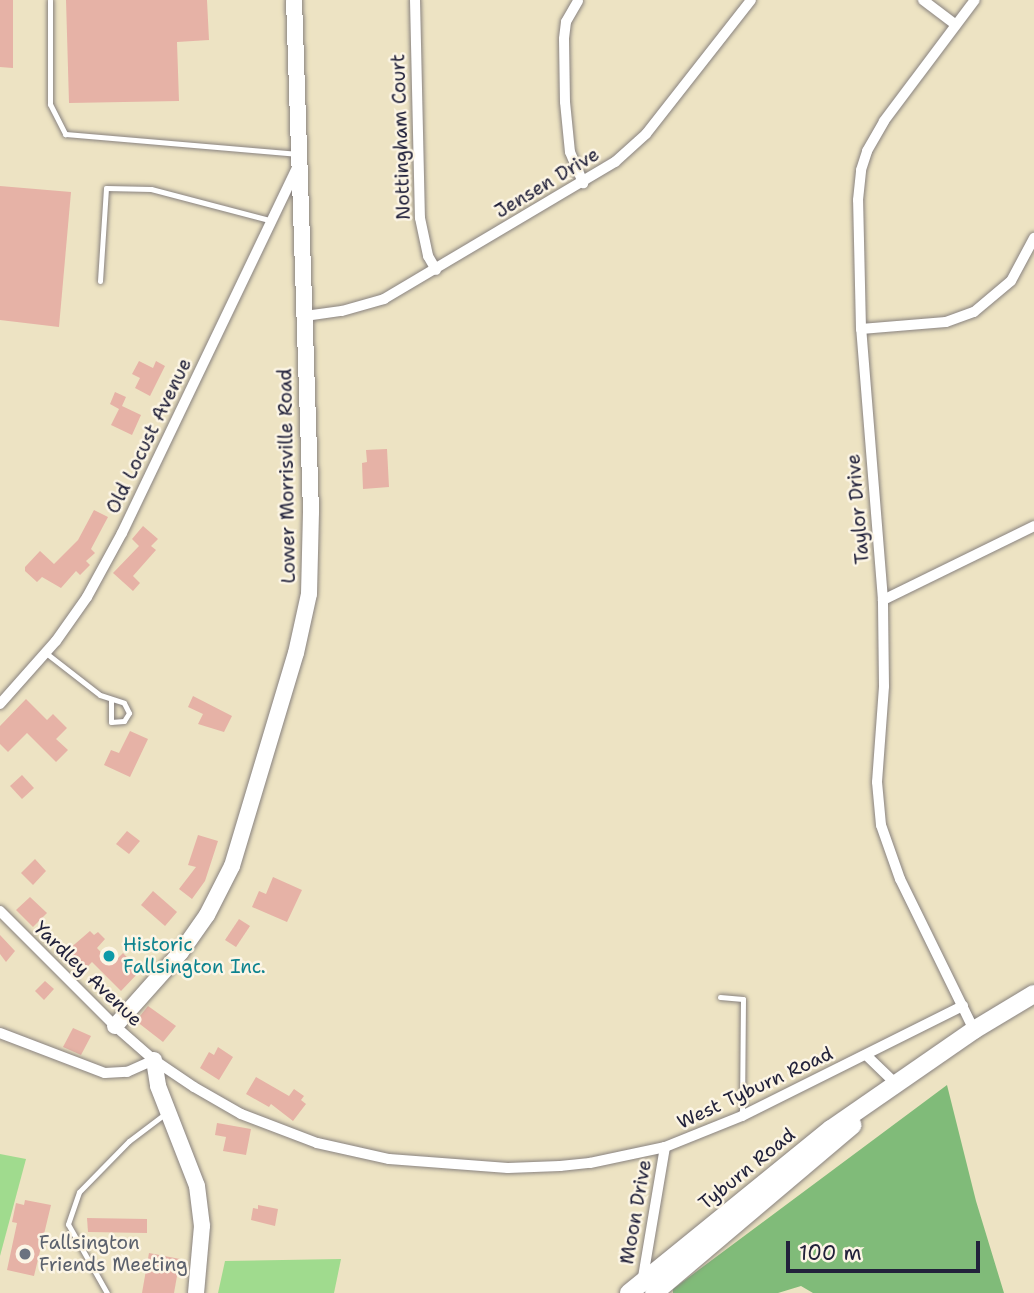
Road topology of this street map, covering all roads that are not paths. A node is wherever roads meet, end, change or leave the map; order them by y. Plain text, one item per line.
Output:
1 (50, 0) edge
2 (294, 0) edge
3 (415, 0) edge
4 (751, 0) edge
5 (922, 0) edge
6 (975, 0) edge
7 (578, 1) edge
8 (956, 25) junction
9 (299, 159) junction
10 (583, 183) junction
11 (273, 222) junction
12 (1034, 238) edge
13 (436, 270) junction
14 (100, 281) dead end
15 (305, 316) junction
16 (861, 328) junction
17 (1034, 526) edge
18 (883, 600) junction
19 (46, 653) junction
20 (111, 700) junction
21 (0, 704) edge
22 (0, 911) edge
23 (1034, 994) edge
24 (720, 997) dead end
25 (963, 1006) junction
26 (115, 1026) junction
27 (974, 1030) junction
28 (0, 1034) edge
29 (866, 1055) junction
30 (154, 1060) junction
31 (896, 1084) junction
32 (168, 1111) junction
33 (742, 1116) junction
34 (665, 1147) junction
35 (642, 1290) edge
36 (107, 1293) edge
37 (196, 1293) edge

1 - 9 lane
2 - 9 street, Lower Morrisville Road
3 - 13 street, Nottingham Court
4 - 10 street, Jensen Drive
5 - 8 street
6 - 8 street, Taylor Drive
7 - 10 street
8 - 16 street, Taylor Drive
9 - 11 street, Old Locust Avenue
9 - 15 street, Lower Morrisville Road
10 - 13 street, Jensen Drive
11 - 14 lane
11 - 19 street, Old Locust Avenue
12 - 16 street
13 - 15 street, Jensen Drive
15 - 26 street, Lower Morrisville Road
16 - 18 street, Taylor Drive
17 - 18 street
18 - 25 street, Taylor Drive
19 - 20 lane
19 - 21 street, Old Locust Avenue
20 - 20 lane
22 - 26 street, Yardley Avenue
23 - 27 main road, Tyburn Road
24 - 33 lane
25 - 27 street, Taylor Drive
25 - 29 street, West Tyburn Road
26 - 30 street, Yardley Avenue
27 - 31 main road, Tyburn Road
28 - 30 street
29 - 31 street
29 - 33 street, West Tyburn Road
30 - 32 street
30 - 34 street, West Tyburn Road
31 - 35 main road, Tyburn Road
32 - 36 lane
32 - 37 street
33 - 34 street, West Tyburn Road
34 - 35 street, Moon Drive

